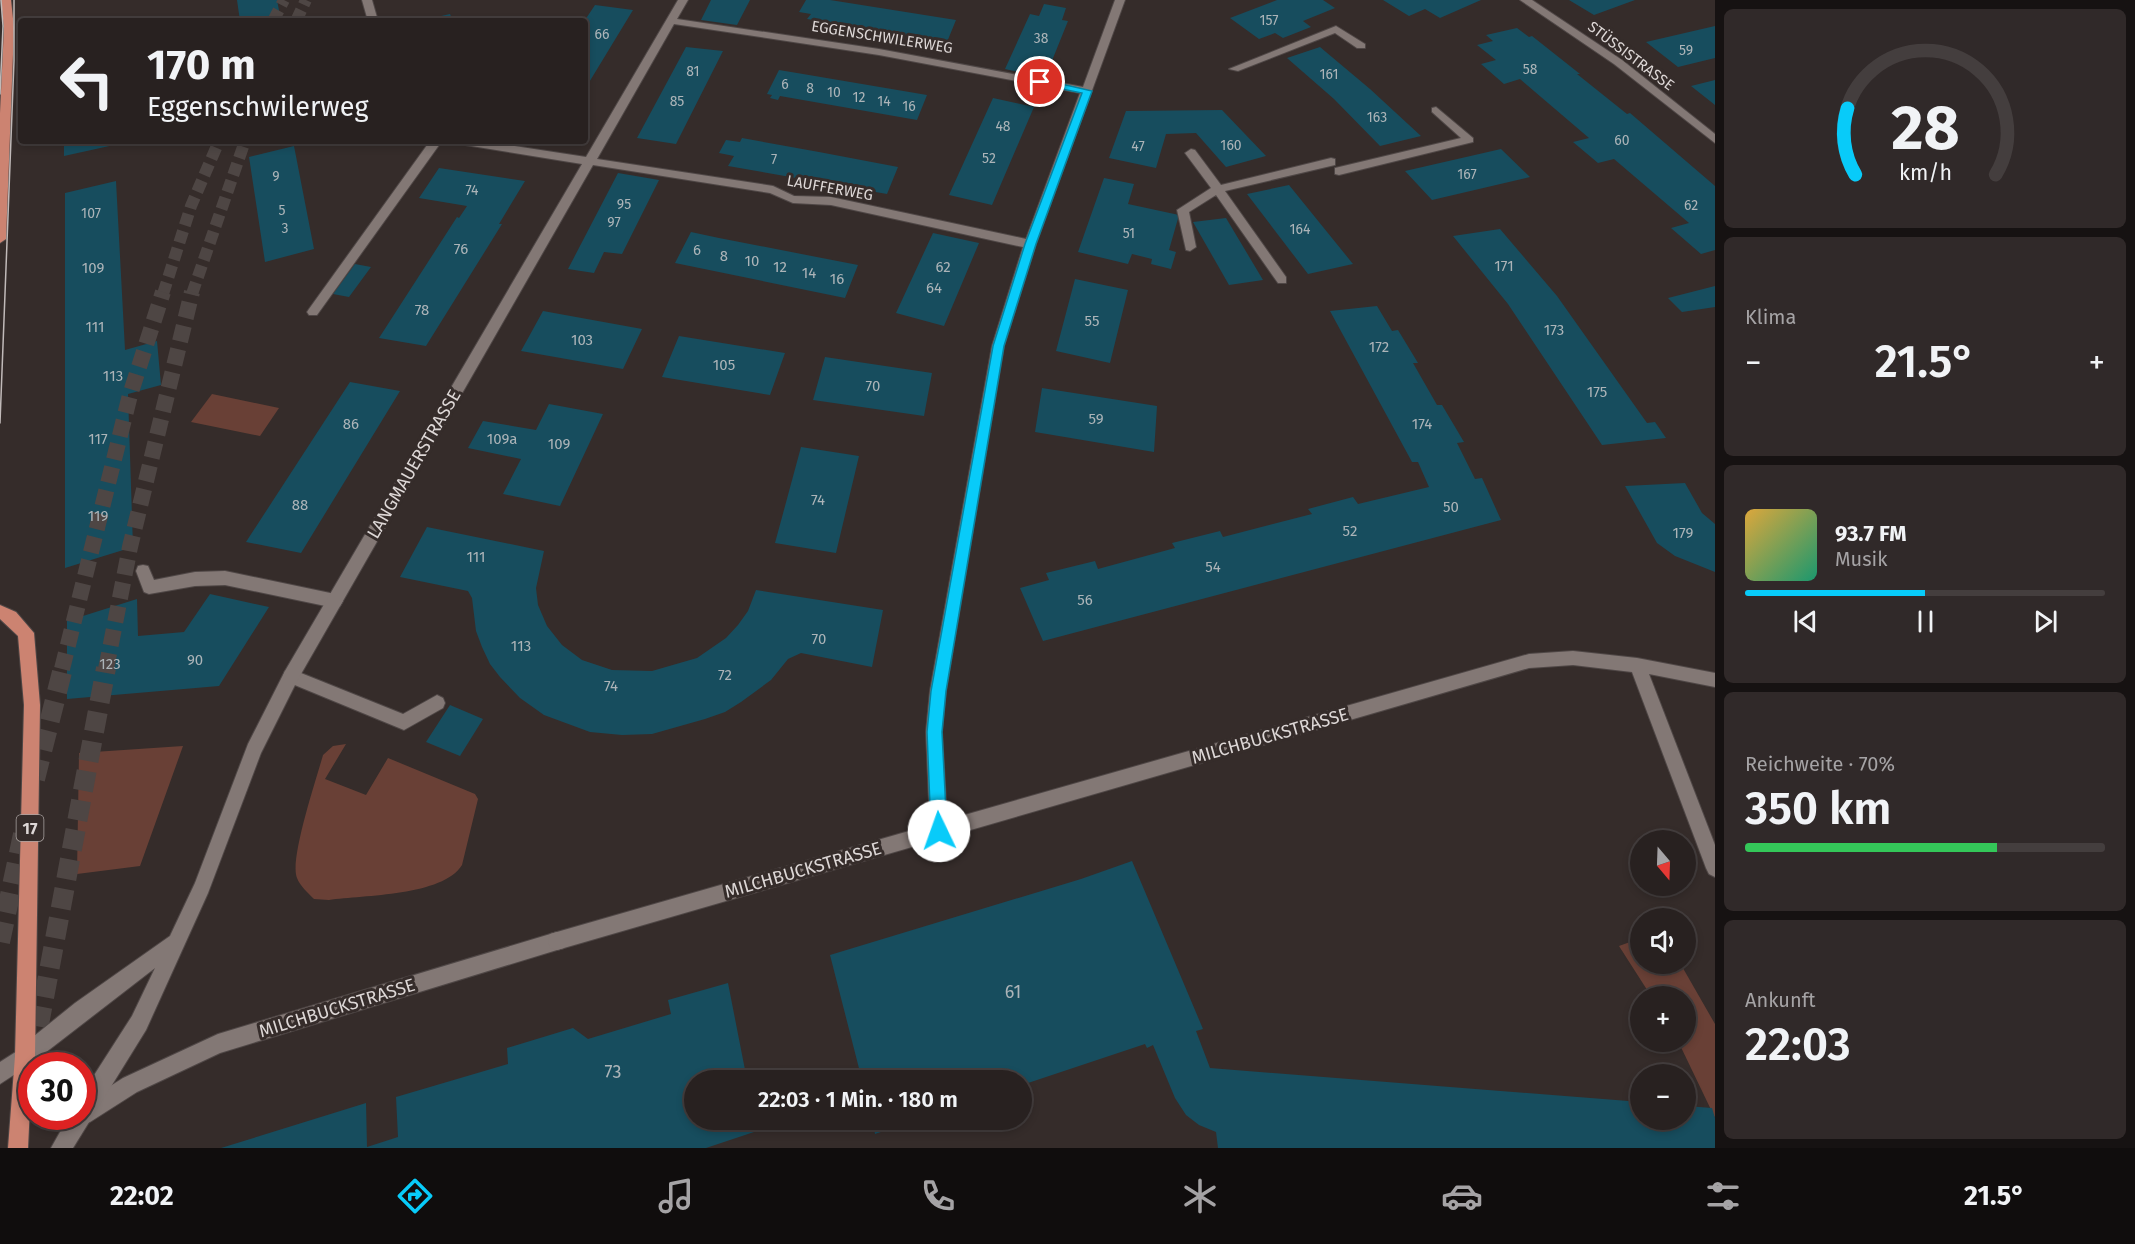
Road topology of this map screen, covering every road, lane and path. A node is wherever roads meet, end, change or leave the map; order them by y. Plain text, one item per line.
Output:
1 (6, 0) edge
2 (367, 0) edge
3 (683, 0) edge
4 (1120, 0) edge
5 (1525, 0) edge
6 (372, 18) edge
7 (670, 21) junction
8 (1361, 46) dead end
9 (1234, 69) dead end
10 (1087, 91) junction
11 (1436, 110) dead end
12 (1715, 140) edge
13 (434, 144) edge
14 (480, 144) edge
15 (1191, 153) dead end
16 (590, 160) junction
17 (1218, 189) junction
18 (0, 239) edge
19 (1030, 244) junction
20 (1190, 247) dead end
21 (1282, 280) dead end
22 (314, 312) dead end
23 (143, 571) dead end
24 (334, 601) junction
25 (0, 612) edge
26 (1637, 665) junction
27 (291, 676) junction
28 (1715, 680) edge
29 (437, 703) dead end
30 (939, 831) junction
31 (1715, 868) edge
32 (174, 942) junction
33 (25, 1052) edge
34 (30, 1052) edge
35 (18, 1061) tunnel mouth
36 (0, 1074) edge
37 (96, 1093) edge
38 (96, 1107) edge
39 (19, 1130) edge
40 (73, 1130) edge
41 (18, 1148) edge
42 (61, 1148) edge

1 - 18 main road
2 - 6 street
3 - 7 street, LANGMAUERSTRASSE
4 - 10 street
5 - 12 street, STÜSSISTRASSE
7 - 10 street, EGGENSCHWILERWEG
7 - 16 street, LANGMAUERSTRASSE
8 - 9 street
10 - 19 street
11 - 17 street
13 - 22 street
14 - 16 street, LAUFFERWEG
15 - 17 street
16 - 19 street, LAUFFERWEG
16 - 24 street, LANGMAUERSTRASSE
17 - 20 street
17 - 21 street
19 - 30 street
23 - 24 street
24 - 27 street, LANGMAUERSTRASSE
25 - 33 main road, 17
26 - 28 street, MILCHBUCKSTRASSE
26 - 30 street, MILCHBUCKSTRASSE
26 - 31 street
27 - 29 street
27 - 32 street, LANGMAUERSTRASSE
30 - 38 street, MILCHBUCKSTRASSE
32 - 34 street, LANGMAUERSTRASSE
32 - 37 street, LANGMAUERSTRASSE
35 - 36 street, LANGMAUERSTRASSE
39 - 41 main road, 17
40 - 42 street, LANGMAUERSTRASSE

